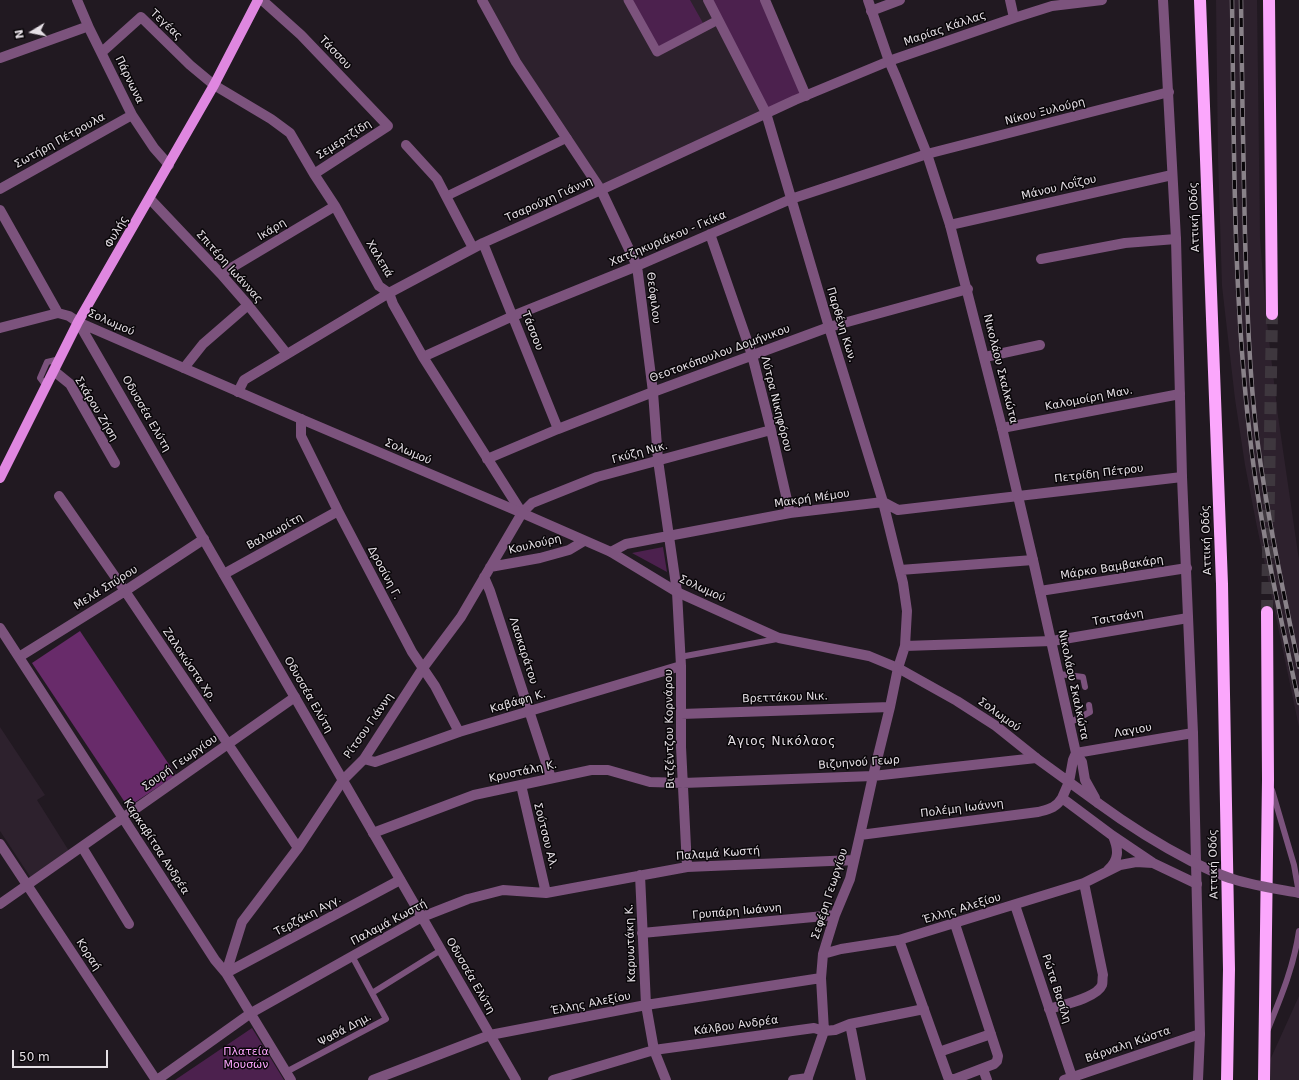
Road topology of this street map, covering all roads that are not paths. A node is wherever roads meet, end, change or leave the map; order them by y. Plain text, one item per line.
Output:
1 (77, 0) edge
2 (258, 0) edge
3 (262, 0) edge
4 (482, 0) edge
5 (628, 0) edge
6 (708, 0) edge
7 (765, 0) edge
8 (868, 0) edge
9 (900, 0) edge
10 (1010, 0) edge
11 (1102, 0) edge
12 (1163, 0) edge
13 (1200, 0) edge
14 (1269, 0) edge
15 (871, 11) junction
16 (1014, 18) junction
17 (718, 20) junction
18 (90, 28) junction
19 (102, 52) junction
20 (0, 58) edge
21 (888, 61) junction
22 (214, 85) junction
23 (1169, 92) junction
24 (806, 96) junction
25 (766, 113) junction
26 (132, 115) junction
27 (388, 126) joint
28 (567, 138) junction
29 (406, 145) dead end
30 (927, 154) junction
31 (169, 165) junction
32 (314, 174) junction
33 (1172, 175) junction
34 (0, 189) edge
35 (601, 190) junction
36 (447, 196) junction
37 (150, 199) junction
38 (791, 200) junction
39 (335, 206) junction
40 (0, 210) edge
41 (950, 225) junction
42 (710, 234) junction
43 (1176, 239) junction
44 (483, 243) junction
45 (473, 248) junction
46 (1041, 259) dead end
47 (637, 266) junction
48 (221, 274) junction
49 (968, 289) junction
50 (389, 293) junction
51 (248, 305) junction
52 (58, 313) junction
53 (1272, 314) tunnel mouth
54 (513, 316) junction
55 (78, 322) junction
56 (829, 327) junction
57 (0, 328) edge
58 (1040, 345) dead end
59 (287, 354) junction
60 (752, 355) junction
61 (423, 357) junction
62 (985, 357) junction
63 (60, 358) junction
64 (184, 368) junction
65 (54, 371) junction
66 (46, 386) junction
67 (238, 392) junction
68 (653, 392) junction
69 (1180, 394) junction
70 (301, 419) junction
71 (1002, 428) junction
72 (558, 429) junction
73 (771, 430) junction
74 (487, 458) junction
75 (658, 460) junction
76 (115, 463) dead end
77 (1182, 477) junction
78 (0, 478) edge
79 (59, 496) dead end
80 (1018, 496) junction
81 (883, 502) junction
82 (338, 511) junction
83 (522, 513) junction
84 (790, 513) junction
85 (670, 536) junction
86 (204, 539) junction
87 (584, 541) junction
88 (611, 552) junction
89 (1033, 560) junction
90 (490, 567) junction
91 (1187, 568) junction
92 (900, 570) junction
93 (224, 574) junction
94 (484, 577) junction
95 (125, 591) junction
96 (1040, 591) junction
97 (678, 592) junction
98 (1267, 612) tunnel mouth
99 (1188, 618) junction
100 (0, 628) edge
101 (779, 638) junction
102 (1052, 641) junction
103 (905, 646) junction
104 (19, 657) junction
105 (681, 661) junction
106 (423, 668) junction
107 (898, 668) junction
108 (1059, 674) junction
109 (1085, 687) dead end
110 (295, 697) junction
111 (1089, 705) dead end
112 (890, 707) junction
113 (530, 711) junction
114 (681, 714) junction
115 (1069, 723) junction
116 (459, 732) junction
117 (1193, 733) junction
118 (228, 745) junction
119 (1076, 753) junction
120 (364, 758) junction
121 (1036, 758) junction
122 (873, 776) junction
123 (552, 778) junction
124 (343, 780) junction
125 (1268, 780) junction
126 (1069, 782) junction
127 (683, 783) junction
128 (521, 785) junction
129 (1062, 798) junction
130 (1098, 803) junction
131 (123, 817) junction
132 (373, 833) junction
133 (860, 834) junction
134 (1113, 836) junction
135 (0, 844) edge
136 (82, 847) junction
137 (298, 848) junction
138 (854, 860) junction
139 (1153, 863) junction
140 (687, 866) junction
141 (1104, 872) junction
142 (640, 874) junction
143 (400, 880) junction
144 (1084, 883) junction
145 (1197, 884) junction
146 (27, 885) junction
147 (546, 893) junction
148 (1299, 893) edge
149 (0, 904) edge
150 (1015, 905) junction
151 (834, 915) junction
152 (422, 917) junction
153 (129, 924) dead end
154 (956, 924) junction
155 (1299, 931) edge
156 (642, 933) junction
157 (899, 940) junction
158 (441, 950) junction
159 (823, 954) junction
160 (352, 956) junction
161 (226, 973) junction
162 (821, 978) junction
163 (372, 993) junction
164 (646, 1005) junction
165 (924, 1009) junction
166 (1049, 1009) junction
167 (251, 1013) junction
168 (850, 1024) junction
169 (824, 1031) junction
170 (990, 1034) junction
171 (1200, 1034) junction
172 (490, 1035) junction
173 (1264, 1040) junction
174 (654, 1050) junction
175 (939, 1052) junction
176 (983, 1069) junction
177 (289, 1076) edge
178 (807, 1079) edge
179 (1070, 1079) edge
180 (156, 1080) edge
181 (373, 1080) edge
182 (516, 1080) edge
183 (553, 1080) edge
184 (666, 1080) edge
185 (793, 1080) edge
186 (861, 1080) edge
187 (987, 1080) edge
188 (1198, 1080) edge
189 (1227, 1080) edge
190 (1264, 1080) edge

1 - 18 street, Πάρνωνα
2 - 22 main road, Φυλής
3 - 27 street, Τάσσου
4 - 28 street, Θεόφιλου
5 - 17 street
6 - 17 street, Παρθένη Κων.
7 - 24 street
8 - 15 street, Νικολάου Σκαλκώτα
9 - 15 street
10 - 16 street
11 - 16 street, Μαρίας Κάλλας
12 - 23 street
13 - 189 highway, Αττική Οδός
14 - 53 highway
15 - 21 street, Νικολάου Σκαλκώτα
16 - 21 street, Μαρίας Κάλλας
17 - 25 street, Παρθένη Κων.
18 - 19 street, Πάρνωνα
18 - 20 street
19 - 22 street, Τεγέας
19 - 26 street, Πάρνωνα
21 - 24 street, Τσαρούχη Γιάννη
21 - 30 street, Νικολάου Σκαλκώτα
22 - 31 main road, Φυλής
22 - 32 street, Χαλεπά
23 - 30 street, Νίκου Ξυλούρη
23 - 33 street
24 - 25 street, Τσαρούχη Γιάννη
25 - 35 street, Τσαρούχη Γιάννη
25 - 38 street, Παρθένη Κων.
26 - 31 street, Πάρνωνα
26 - 34 street, Σωτήρη Πέτρουλα
27 - 32 street, Σεμερτζίδη
28 - 35 street, Θεόφιλου
28 - 36 street
29 - 36 street
30 - 38 street, Χατζηκυριάκου - Γκίκα
30 - 41 street, Νικολάου Σκαλκώτα
31 - 37 main road, Φυλής
32 - 39 street, Χαλεπά
33 - 41 street, Μάνου Λοΐζου
33 - 43 street
35 - 44 street, Τσαρούχη Γιάννη
35 - 47 street, Θεόφιλου
36 - 45 street
37 - 48 street, Σπιτέρη Ιωάννας
37 - 55 main road, Φυλής
38 - 42 street, Χατζηκυριάκου - Γκίκα
38 - 56 street, Παρθένη Κων.
39 - 48 street, Ικάρη
39 - 50 street, Χαλεπά
40 - 52 street
41 - 49 street, Νικολάου Σκαλκώτα
42 - 47 street, Χατζηκυριάκου - Γκίκα
42 - 60 street, Λύτρα Νικηφόρου
43 - 46 street
43 - 69 street
44 - 45 street, Τσαρούχη Γιάννη
44 - 54 street, Τάσσου
45 - 50 street, Τσαρούχη Γιάννη
47 - 54 street, Χατζηκυριάκου - Γκίκα
47 - 68 street, Θεόφιλου
48 - 51 street, Σπιτέρη Ιωάννας
49 - 56 street, Θεοτοκόπουλου Δομήνικου
49 - 62 street, Νικολάου Σκαλκώτα
50 - 59 street, Τσαρούχη Γιάννη
50 - 61 street, Χαλεπά
51 - 59 street, Σπιτέρη Ιωάννας
51 - 64 street
52 - 55 street, Σολωμού
52 - 57 street
54 - 61 street, Χατζηκυριάκου - Γκίκα
54 - 72 street, Τάσσου
55 - 63 main road, Φυλής
55 - 64 street, Σολωμού
55 - 86 street, Οδυσσέα Ελύτη
56 - 60 street, Θεοτοκόπουλου Δομήνικου
56 - 81 street, Παρθένη Κων.
58 - 62 street
59 - 67 street, Τσαρούχη Γιάννη
60 - 68 street, Θεοτοκόπουλου Δομήνικου
60 - 73 street, Λύτρα Νικηφόρου
61 - 74 street, Χαλεπά
62 - 71 street, Νικολάου Σκαλκώτα
63 - 65 main road, Φυλής
63 - 66 lane
64 - 67 street, Σολωμού
65 - 66 main road, Φυλής
65 - 76 street, Σκάρου Ζήση
66 - 78 main road, Φυλής
67 - 70 street, Σολωμού
68 - 72 street, Θεοτοκόπουλου Δομήνικου
68 - 75 street, Θεόφιλου
69 - 71 street, Καλομοίρη Μαν.
69 - 77 street
70 - 82 street, Δροσίνη Γ.
70 - 83 street, Σολωμού
71 - 80 street, Νικολάου Σκαλκώτα
72 - 74 street, Θεοτοκόπουλου Δομήνικου
73 - 75 street, Γκύζη Νικ.
73 - 84 street, Λύτρα Νικηφόρου
74 - 83 street, Χαλεπά
75 - 83 street, Γκύζη Νικ.
75 - 85 street, Θεόφιλου
77 - 80 street, Πετρίδη Πέτρου
77 - 91 street
79 - 95 street, Ζαλοκώστα Χρ.
80 - 81 street, Μακρή Μέμου
80 - 89 street, Νικολάου Σκαλκώτα
81 - 84 street, Μακρή Μέμου
81 - 92 street, Παρθένη Κων.
82 - 93 street, Βαλαωρίτη
82 - 106 street, Δροσίνη Γ.
83 - 87 street, Σολωμού
83 - 90 street, Ρίτσου Γιάννη
84 - 85 street, Μακρή Μέμου
85 - 88 street, Μακρή Μέμου
85 - 97 street, Θεόφιλου
86 - 93 street, Οδυσσέα Ελύτη
86 - 95 street, Μελά Σπύρου
87 - 88 street, Σολωμού
87 - 90 street, Κουλούρη
88 - 97 street, Σολωμού
89 - 92 street
89 - 96 street, Νικολάου Σκαλκώτα
90 - 94 street, Ρίτσου Γιάννη
91 - 96 street, Μάρκο Βαμβακάρη
91 - 99 street
92 - 103 street, Παρθένη Κων.
93 - 110 street, Οδυσσέα Ελύτη
94 - 106 street, Ρίτσου Γιάννη
94 - 113 street, Λασκαράτου
95 - 104 street, Μελά Σπύρου
95 - 118 street, Ζαλοκώστα Χρ.
96 - 102 street, Νικολάου Σκαλκώτα
97 - 101 street, Σολωμού
97 - 105 street, Βιτζέντζου Κορνάρου
98 - 125 highway
99 - 102 street, Τσιτσάνη
99 - 117 street
100 - 104 street, Καρκαβίτσα Ανδρέα
101 - 105 lane
101 - 107 street, Σολωμού
102 - 103 street, Τσιτσάνη
102 - 108 street, Νικολάου Σκαλκώτα
103 - 107 street, Παρθένη Κων.
104 - 131 street, Καρκαβίτσα Ανδρέα
105 - 113 street, Καβάφη Κ.
105 - 114 street, Βιτζέντζου Κορνάρου
106 - 116 street, Δροσίνη Γ.
106 - 120 street, Ρίτσου Γιάννη
107 - 112 street, Σεφέρη Γεωργίου
107 - 121 street, Σολωμού
108 - 109 lane
108 - 115 street, Νικολάου Σκαλκώτα
110 - 118 street, Σουρή Γεωργίου
110 - 124 street, Οδυσσέα Ελύτη
111 - 115 lane
112 - 114 street, Βρεττάκου Νικ.
112 - 122 street, Σεφέρη Γεωργίου
113 - 116 street, Καβάφη Κ.
113 - 123 street, Λασκαράτου
114 - 127 street, Βιτζέντζου Κορνάρου
115 - 119 street, Νικολάου Σκαλκώτα
116 - 120 street, Καβάφη Κ.
117 - 119 street, Λαγιου
117 - 145 street
118 - 131 street, Σουρή Γεωργίου
118 - 137 street, Ζαλοκώστα Χρ.
119 - 126 street, Νικολάου Σκαλκώτα
119 - 130 street, Νικολάου Σκαλκώτα
120 - 124 street, Ρίτσου Γιάννη
121 - 122 street, Βιζυηνού Γεωρ
121 - 126 street, Σολωμού
122 - 127 street, Βιζυηνού Γεωρ
122 - 133 street, Σεφέρη Γεωργίου
123 - 127 street, Κρυστάλη Κ.
123 - 128 street, Κρυστάλη Κ.
124 - 132 street, Οδυσσέα Ελύτη
124 - 137 street, Ρίτσου Γιάννη
125 - 148 lane
125 - 173 highway
126 - 129 street, Νικολάου Σκαλκώτα
126 - 130 street, Σολωμού
127 - 140 street, Βιτζέντζου Κορνάρου
128 - 132 street, Κρυστάλη Κ.
128 - 147 street, Σούτσου Αλ.
129 - 133 street, Πολέμη Ιωάννη
129 - 134 street
130 - 148 street, Σολωμού, bridge
131 - 136 street, Σουρή Γεωργίου
131 - 161 street, Καρκαβίτσα Ανδρέα
132 - 143 street, Οδυσσέα Ελύτη
133 - 138 street, Σεφέρη Γεωργίου
134 - 139 street
134 - 141 street, Έλλης Αλεξίου
135 - 146 street, Κοραή
136 - 146 street, Σουρή Γεωργίου
136 - 153 street
137 - 161 street, Ρίτσου Γιάννη
138 - 140 street, Παλαμά Κωστή
138 - 151 street, Σεφέρη Γεωργίου
139 - 141 street, Έλλης Αλεξίου
139 - 145 street
140 - 142 street, Παλαμά Κωστή
141 - 144 street, Έλλης Αλεξίου
142 - 147 street, Παλαμά Κωστή
142 - 156 street, Καρυωτάκη Κ.
143 - 152 street, Οδυσσέα Ελύτη
143 - 161 street, Τερζάκη Αγγ.
144 - 150 street, Έλλης Αλεξίου
144 - 166 street
145 - 171 street
146 - 149 street, Σουρή Γεωργίου
146 - 180 street, Κοραή
147 - 152 street, Παλαμά Κωστή
150 - 154 street, Έλλης Αλεξίου
150 - 166 street, Ρώτα Βασίλη
151 - 156 street, Γρυπάρη Ιωάννη
151 - 159 street, Σεφέρη Γεωργίου
152 - 158 street, Οδυσσέα Ελύτη
152 - 160 street, Παλαμά Κωστή
154 - 157 street, Έλλης Αλεξίου
154 - 170 street
155 - 173 lane
156 - 164 street, Καρυωτάκη Κ.
157 - 159 street, Έλλης Αλεξίου
157 - 165 street
158 - 163 lane
158 - 172 street, Οδυσσέα Ελύτη
159 - 162 street, Σεφέρη Γεωργίου
160 - 163 lane, Ψαθά Δημ.
160 - 167 street, Παλαμά Κωστή
161 - 167 street, Καρκαβίτσα Ανδρέα
162 - 164 street, Έλλης Αλεξίου
162 - 169 street, Σεφέρη Γεωργίου
163 - 177 lane, Ψαθά Δημ.
164 - 172 street, Έλλης Αλεξίου
164 - 174 street, Καρυωτάκη Κ.
165 - 168 street, Κάλβου Ανδρέα
165 - 175 street
166 - 179 street, Ρώτα Βασίλη
167 - 177 street, Καρκαβίτσα Ανδρέα
167 - 180 street, Παλαμά Κωστή
168 - 169 street, Κάλβου Ανδρέα
168 - 186 street
169 - 174 street, Κάλβου Ανδρέα
169 - 178 street, Σεφέρη Γεωργίου
170 - 175 street
170 - 176 street
171 - 179 street, Βάρναλη Κώστα
171 - 188 street
172 - 181 street, Έλλης Αλεξίου
172 - 182 street, Οδυσσέα Ελύτη
173 - 190 highway
174 - 183 street, Κάλβου Ανδρέα
174 - 184 street, Καρυωτάκη Κ.
175 - 176 street
176 - 187 street
178 - 185 street

